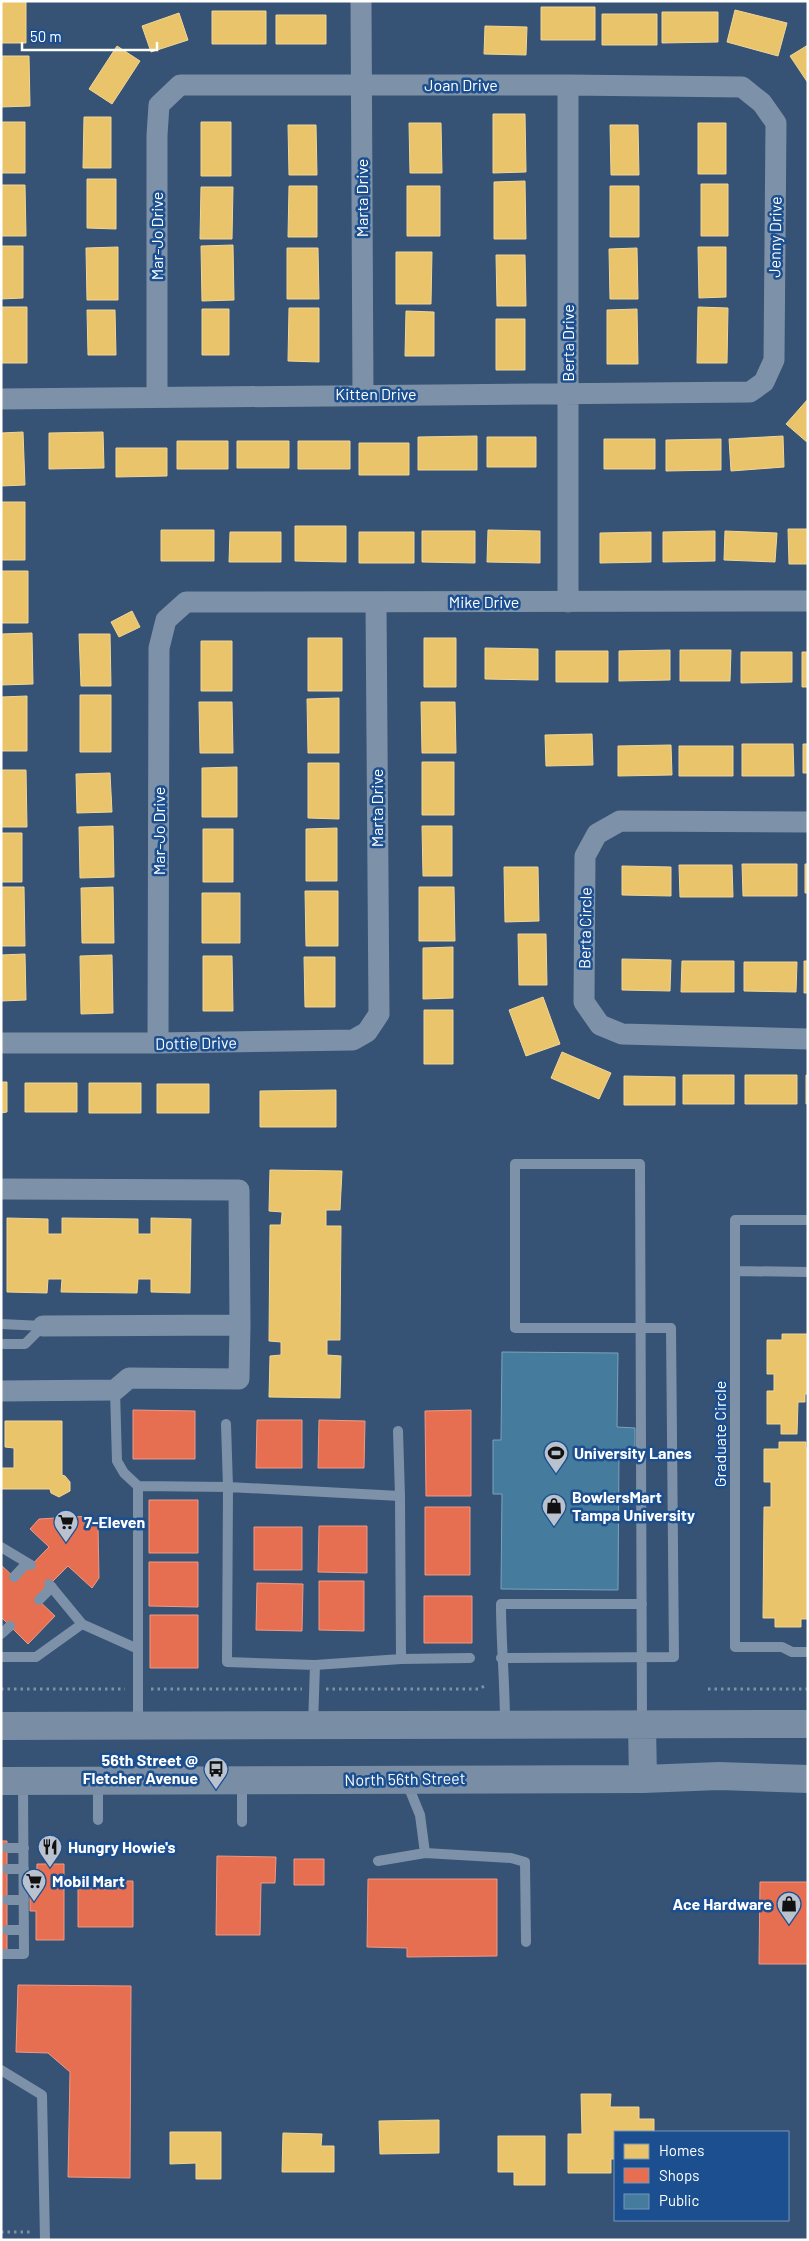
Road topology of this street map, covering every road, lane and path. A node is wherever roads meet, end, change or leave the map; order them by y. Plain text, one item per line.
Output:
1 (361, 1) edge
2 (568, 84) junction
3 (180, 85) joint
4 (362, 85) junction
5 (742, 87) joint
6 (750, 392) joint
7 (363, 394) junction
8 (568, 394) junction
9 (157, 396) junction
10 (1, 398) edge
11 (808, 601) edge
12 (376, 602) junction
13 (568, 602) junction
14 (166, 620) joint
15 (808, 822) edge
16 (378, 1014) joint
17 (808, 1039) edge
18 (1, 1042) edge
19 (158, 1043) junction
20 (1, 1188) edge
21 (808, 1220) edge
22 (735, 1271) junction
23 (808, 1272) edge
24 (1, 1324) edge
25 (240, 1325) junction
26 (43, 1326) junction
27 (641, 1328) junction
28 (1, 1344) edge
29 (115, 1390) junction
30 (1, 1391) edge
31 (226, 1424) dead end
32 (398, 1431) dead end
33 (138, 1486) junction
34 (228, 1487) junction
35 (400, 1496) junction
36 (1, 1547) edge
37 (14, 1577) dead end
38 (39, 1600) dead end
39 (642, 1604) junction
40 (82, 1624) junction
41 (10, 1626) dead end
42 (1, 1634) edge
43 (138, 1649) junction
44 (808, 1652) edge
45 (1, 1657) edge
46 (642, 1657) junction
47 (470, 1658) dead end
48 (501, 1658) junction
49 (401, 1659) junction
50 (315, 1665) junction
51 (487, 1685) dead end
52 (1, 1689) edge
53 (138, 1689) junction
54 (314, 1689) junction
55 (708, 1689) dead end
56 (808, 1689) edge
57 (642, 1724) junction
58 (808, 1724) edge
59 (505, 1725) junction
60 (1, 1726) edge
61 (313, 1726) junction
62 (138, 1727) junction
63 (808, 1767) edge
64 (719, 1776) junction
65 (406, 1778) junction
66 (643, 1778) junction
67 (808, 1779) edge
68 (98, 1780) junction
69 (12, 1781) edge
70 (242, 1781) junction
71 (98, 1820) dead end
72 (242, 1822) dead end
73 (7, 1848) dead end
74 (24, 1848) junction
75 (425, 1853) junction
76 (378, 1860) dead end
77 (7, 1869) dead end
78 (24, 1869) junction
79 (7, 1900) dead end
80 (24, 1900) junction
81 (7, 1930) dead end
82 (24, 1930) junction
83 (526, 1942) dead end
84 (1, 1954) edge
85 (1, 2070) edge
86 (1, 2232) edge
87 (31, 2232) dead end
88 (45, 2240) edge

1 - 4 street, Marta Drive
2 - 4 street, Joan Drive
2 - 5 street, Joan Drive
2 - 8 street, Berta Drive
3 - 4 street, Joan Drive
3 - 9 street, Mar-Jo Drive
4 - 7 street, Marta Drive
5 - 6 street, Jenny Drive
6 - 8 street, Kitten Drive
7 - 8 street, Kitten Drive
7 - 9 street, Kitten Drive
8 - 13 street, Berta Drive
9 - 10 street, Kitten Drive
11 - 13 street, Mike Drive
12 - 13 street, Mike Drive
12 - 14 street, Mike Drive
12 - 16 street, Marta Drive
14 - 19 street, Mar-Jo Drive
15 - 17 street, Berta Circle
16 - 19 street, Dottie Drive
18 - 19 street, Dottie Drive
20 - 25 street
21 - 22 lane, Graduate Circle
22 - 23 lane
22 - 44 lane, Graduate Circle
24 - 26 lane
25 - 26 street
25 - 29 street
26 - 28 lane
27 - 27 lane
27 - 39 lane
27 - 46 lane
29 - 30 street
29 - 33 lane
31 - 34 lane
32 - 35 lane
33 - 34 lane
33 - 43 lane
34 - 35 lane
34 - 50 lane
35 - 49 lane
36 - 37 lane
38 - 40 lane
39 - 46 lane
39 - 48 lane
40 - 43 lane
40 - 45 lane
41 - 42 lane
43 - 53 lane
46 - 48 lane
46 - 57 lane
47 - 49 lane
48 - 59 lane
49 - 50 lane
50 - 54 lane
51 - 54 path
52 - 53 path
53 - 54 path
53 - 62 lane
54 - 61 lane
55 - 56 path
57 - 58 main road
57 - 59 main road
57 - 66 main road
59 - 61 main road
60 - 62 main road
61 - 62 main road
63 - 64 main road
64 - 66 main road, North 56th Street
64 - 67 main road, North 56th Street
65 - 66 main road, North 56th Street
65 - 70 main road, North 56th Street
65 - 75 lane
68 - 69 main road, North 56th Street
68 - 70 main road, North 56th Street
68 - 71 lane
69 - 74 lane
70 - 72 lane
73 - 74 lane
74 - 78 lane
75 - 76 lane
75 - 83 lane
77 - 78 lane
78 - 80 lane
79 - 80 lane
80 - 82 lane
81 - 82 lane
82 - 84 lane
85 - 88 lane
86 - 87 path

